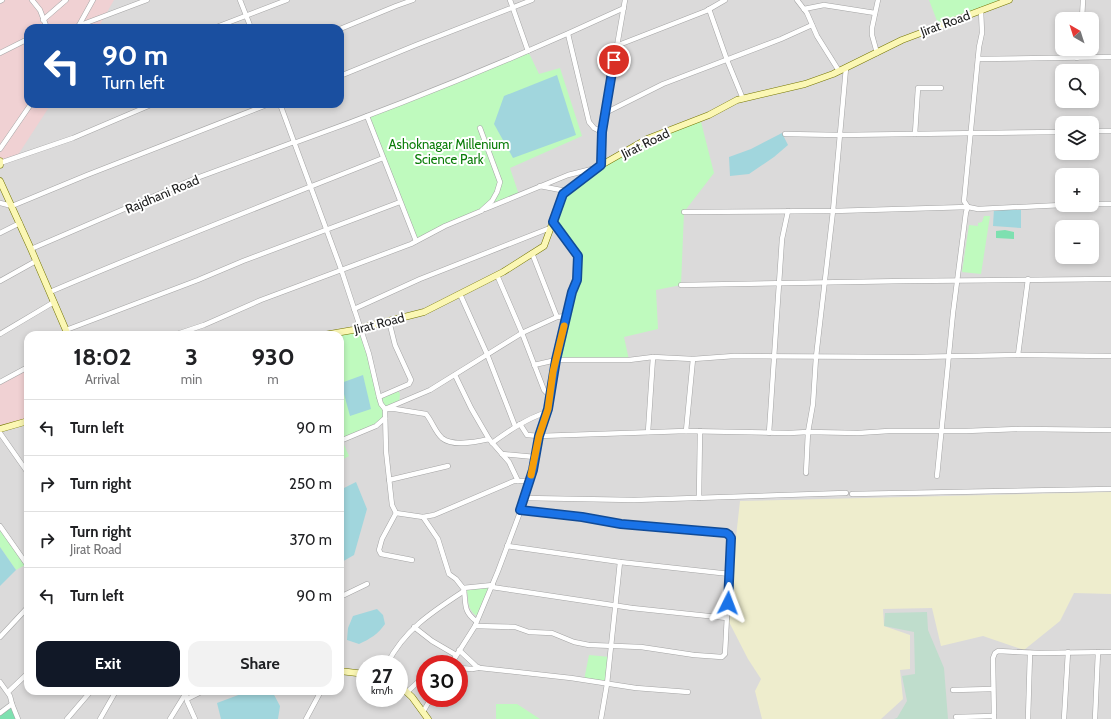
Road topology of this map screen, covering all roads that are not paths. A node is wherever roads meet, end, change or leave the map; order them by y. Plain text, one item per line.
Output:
1 (32, 0) edge
2 (66, 0) edge
3 (93, 0) edge
4 (147, 0) edge
5 (240, 0) edge
6 (287, 0) edge
7 (413, 0) edge
8 (510, 0) edge
9 (532, 0) edge
10 (625, 0) edge
11 (725, 0) edge
12 (797, 0) edge
13 (878, 0) edge
14 (1009, 0) edge
15 (1083, 0) edge
16 (512, 8) junction
17 (624, 8) junction
18 (709, 9) junction
19 (804, 9) junction
20 (981, 10) junction
21 (1082, 12) edge
22 (875, 13) junction
23 (247, 16) junction
24 (43, 20) junction
25 (45, 24) edge
26 (80, 24) edge
27 (86, 24) edge
28 (225, 24) edge
29 (250, 24) edge
30 (812, 25) junction
31 (344, 27) edge
32 (568, 34) junction
33 (24, 41) edge
34 (616, 46) junction
35 (528, 51) junction
36 (0, 53) edge
37 (877, 53) junction
38 (1111, 57) edge
39 (1077, 58) joint
40 (978, 59) junction
41 (727, 60) junction
42 (846, 68) junction
43 (839, 71) junction
44 (344, 74) edge
45 (941, 88) dead end
46 (743, 99) junction
47 (27, 108) edge
48 (144, 108) edge
49 (259, 108) edge
50 (281, 108) edge
51 (605, 112) junction
52 (367, 116) junction
53 (480, 128) dead end
54 (1099, 131) edge
55 (1111, 131) edge
56 (602, 132) junction
57 (1055, 132) edge
58 (971, 133) junction
59 (785, 134) dead end
60 (915, 134) junction
61 (840, 135) junction
62 (294, 142) junction
63 (0, 149) edge
64 (383, 158) junction
65 (0, 163) edge
66 (599, 167) junction
67 (0, 181) edge
68 (540, 186) junction
69 (310, 187) junction
70 (566, 191) junction
71 (400, 202) junction
72 (0, 203) edge
73 (1099, 204) edge
74 (1111, 204) edge
75 (1055, 205) edge
76 (12, 206) junction
77 (968, 207) junction
78 (481, 211) junction
79 (788, 211) junction
80 (833, 211) junction
81 (684, 212) dead end
82 (20, 222) junction
83 (553, 222) junction
84 (550, 228) junction
85 (326, 230) junction
86 (0, 233) edge
87 (416, 241) junction
88 (31, 249) junction
89 (532, 253) junction
90 (36, 260) junction
91 (341, 269) junction
92 (497, 275) junction
93 (1028, 279) junction
94 (1111, 279) edge
95 (957, 280) junction
96 (0, 281) edge
97 (826, 282) junction
98 (779, 283) junction
99 (681, 285) dead end
100 (50, 292) junction
101 (460, 294) junction
102 (54, 302) junction
103 (354, 309) junction
104 (566, 316) junction
105 (557, 317) junction
106 (389, 321) junction
107 (360, 328) junction
108 (67, 331) edge
109 (70, 331) edge
110 (186, 331) edge
111 (344, 331) edge
112 (522, 333) junction
113 (0, 334) edge
114 (487, 354) junction
115 (1018, 355) junction
116 (1111, 356) edge
117 (653, 357) junction
118 (775, 357) junction
119 (816, 357) junction
120 (949, 357) junction
121 (693, 359) junction
122 (556, 360) junction
123 (534, 365) junction
124 (24, 369) edge
125 (455, 375) junction
126 (0, 382) edge
127 (550, 396) junction
128 (379, 397) junction
129 (385, 409) junction
130 (547, 412) junction
131 (385, 418) junction
132 (24, 422) edge
133 (518, 425) junction
134 (0, 429) edge
135 (1111, 430) edge
136 (686, 431) junction
137 (700, 431) junction
138 (941, 431) junction
139 (648, 432) junction
140 (808, 432) junction
141 (0, 433) edge
142 (769, 433) junction
143 (539, 436) junction
144 (344, 439) edge
145 (490, 441) junction
146 (502, 454) junction
147 (536, 457) junction
148 (448, 466) dead end
149 (24, 467) edge
150 (806, 473) dead end
151 (937, 476) dead end
152 (389, 480) junction
153 (518, 481) junction
154 (530, 481) junction
155 (1111, 489) edge
156 (846, 493) dead end
157 (852, 494) dead end
158 (524, 498) junction
159 (699, 498) junction
160 (520, 510) junction
161 (396, 513) junction
162 (423, 517) junction
163 (0, 526) edge
164 (507, 546) junction
165 (24, 560) edge
166 (412, 560) dead end
167 (620, 562) junction
168 (730, 574) junction
169 (367, 584) dead end
170 (492, 586) junction
171 (463, 589) junction
172 (344, 595) edge
173 (616, 605) junction
174 (24, 611) edge
175 (727, 618) junction
176 (475, 624) junction
177 (414, 627) junction
178 (0, 637) edge
179 (611, 645) junction
180 (1068, 652) junction
181 (1098, 652) junction
182 (1111, 652) edge
183 (457, 653) junction
184 (1030, 653) junction
185 (392, 655) edge
186 (478, 668) junction
187 (468, 669) edge
188 (344, 671) edge
189 (356, 673) edge
190 (24, 677) edge
191 (0, 682) edge
192 (416, 684) edge
193 (606, 684) junction
194 (993, 689) junction
195 (953, 690) dead end
196 (408, 691) edge
197 (8, 692) junction
198 (688, 692) dead end
199 (408, 693) edge
200 (87, 695) edge
201 (114, 695) edge
202 (184, 695) edge
203 (186, 695) edge
204 (195, 695) edge
205 (319, 695) edge
206 (187, 699) junction
207 (12, 704) junction
208 (426, 707) edge
209 (424, 712) junction
210 (0, 714) edge
211 (956, 717) dead end
212 (994, 717) edge
213 (18, 719) edge
214 (66, 719) edge
215 (100, 719) edge
216 (170, 719) edge
217 (195, 719) edge
218 (306, 719) edge
219 (428, 719) edge
220 (601, 719) edge
221 (1028, 719) edge
222 (1064, 719) edge
223 (1095, 719) edge

1 - 24 street
2 - 24 street
3 - 26 street
4 - 27 street
5 - 23 street
6 - 23 street
7 - 31 street
8 - 16 street
9 - 16 street
10 - 17 street
11 - 18 street
12 - 19 street
13 - 22 street
14 - 20 main road, Jirat Road
15 - 21 street
16 - 35 street
16 - 44 street
17 - 32 street, Rajdhani Road
17 - 34 street
18 - 34 street
18 - 41 street
19 - 22 street
19 - 30 street
20 - 37 main road, Jirat Road
20 - 40 street
22 - 37 street
23 - 28 street
23 - 29 street
24 - 25 street
30 - 41 street
30 - 43 street
32 - 35 street, Rajdhani Road
32 - 56 street
33 - 36 street
34 - 51 street
35 - 52 street, Rajdhani Road
37 - 42 main road, Jirat Road
38 - 39 street
39 - 40 street
40 - 58 street
41 - 46 street
41 - 51 street
42 - 43 main road, Jirat Road
42 - 61 street
43 - 46 main road, Jirat Road
45 - 60 street
46 - 66 main road, Jirat Road
47 - 63 street
48 - 65 street
49 - 76 street
50 - 62 street
51 - 56 street
52 - 62 street, Rajdhani Road
52 - 64 street
53 - 78 street
54 - 55 street
56 - 66 street
57 - 58 street
58 - 60 street
58 - 77 street
59 - 61 street
60 - 61 street
61 - 80 street
62 - 69 street
62 - 88 street, Rajdhani Road
64 - 69 street
64 - 71 street
66 - 68 street
66 - 70 main road, Jirat Road
67 - 76 main road
68 - 70 street
68 - 78 street
69 - 85 street
69 - 100 street
70 - 83 main road, Jirat Road
71 - 85 street
71 - 87 street
72 - 76 street
73 - 74 street
75 - 77 street
76 - 82 main road
77 - 80 street
77 - 95 street
78 - 87 street
79 - 80 street
79 - 81 street
79 - 98 street
80 - 97 street
82 - 86 street
82 - 88 main road
83 - 84 main road, Jirat Road
83 - 104 street
84 - 89 main road, Jirat Road
84 - 103 street
85 - 91 street
85 - 109 street
87 - 91 street
88 - 90 main road
89 - 92 main road, Jirat Road
89 - 105 street
90 - 96 street
90 - 100 main road
91 - 103 street
91 - 110 street
92 - 101 main road, Jirat Road
92 - 112 street
93 - 94 street
93 - 95 street
93 - 115 street
95 - 97 street
95 - 120 street
97 - 98 street
97 - 119 street
98 - 99 street
98 - 118 street
100 - 102 main road
101 - 106 main road, Jirat Road
101 - 114 street
102 - 108 main road
102 - 113 street
103 - 107 street
104 - 105 street
104 - 122 street
105 - 112 street
106 - 107 main road, Jirat Road
106 - 128 street
107 - 111 main road, Jirat Road
107 - 128 street
112 - 114 street
112 - 123 street
114 - 125 street
114 - 133 street
115 - 116 street
115 - 120 street
117 - 121 street
117 - 122 street
117 - 139 street
118 - 119 street
118 - 121 street
118 - 142 street
119 - 120 street
119 - 140 street
120 - 138 street
121 - 136 street
122 - 123 street
122 - 127 street
123 - 127 street
124 - 126 street
125 - 129 street
125 - 145 street
127 - 130 street
128 - 129 street
129 - 131 street
129 - 145 street
130 - 133 street
130 - 143 street
131 - 144 street
131 - 152 street
132 - 134 main road
133 - 143 street
133 - 145 street
135 - 138 street
136 - 137 street
136 - 139 street
137 - 142 street
137 - 159 street
138 - 140 street
138 - 151 street
139 - 143 street
140 - 142 street
140 - 150 street
141 - 149 street
143 - 147 street
145 - 146 street
146 - 147 street
146 - 153 street
147 - 154 street
148 - 152 street
152 - 161 street
153 - 154 street
153 - 162 street
154 - 158 street
155 - 157 street
156 - 159 street
158 - 159 street
158 - 160 street
160 - 164 street
160 - 168 street
161 - 162 street
161 - 166 street
162 - 171 street
163 - 165 street
164 - 167 street
164 - 170 street
167 - 168 street
167 - 173 street
168 - 175 street
169 - 172 street
170 - 171 street
170 - 173 street
170 - 176 street
171 - 176 street
171 - 177 street
173 - 175 street
173 - 179 street
174 - 178 street
175 - 179 street
176 - 179 street
176 - 183 street
177 - 183 street
177 - 185 street
179 - 193 street
180 - 181 street
180 - 184 street
180 - 222 street
181 - 182 street
181 - 223 street
183 - 186 street
184 - 194 street
184 - 221 street
186 - 187 street
186 - 193 street
188 - 189 main road
190 - 197 street
191 - 197 street
192 - 196 street
193 - 198 street
193 - 220 street
194 - 195 street
194 - 212 street
197 - 207 street
199 - 209 main road
200 - 214 street
201 - 215 street
202 - 216 street
203 - 206 street
204 - 206 street
205 - 218 street
206 - 217 street
207 - 210 street
207 - 213 street
208 - 209 street
209 - 219 main road
211 - 212 street

